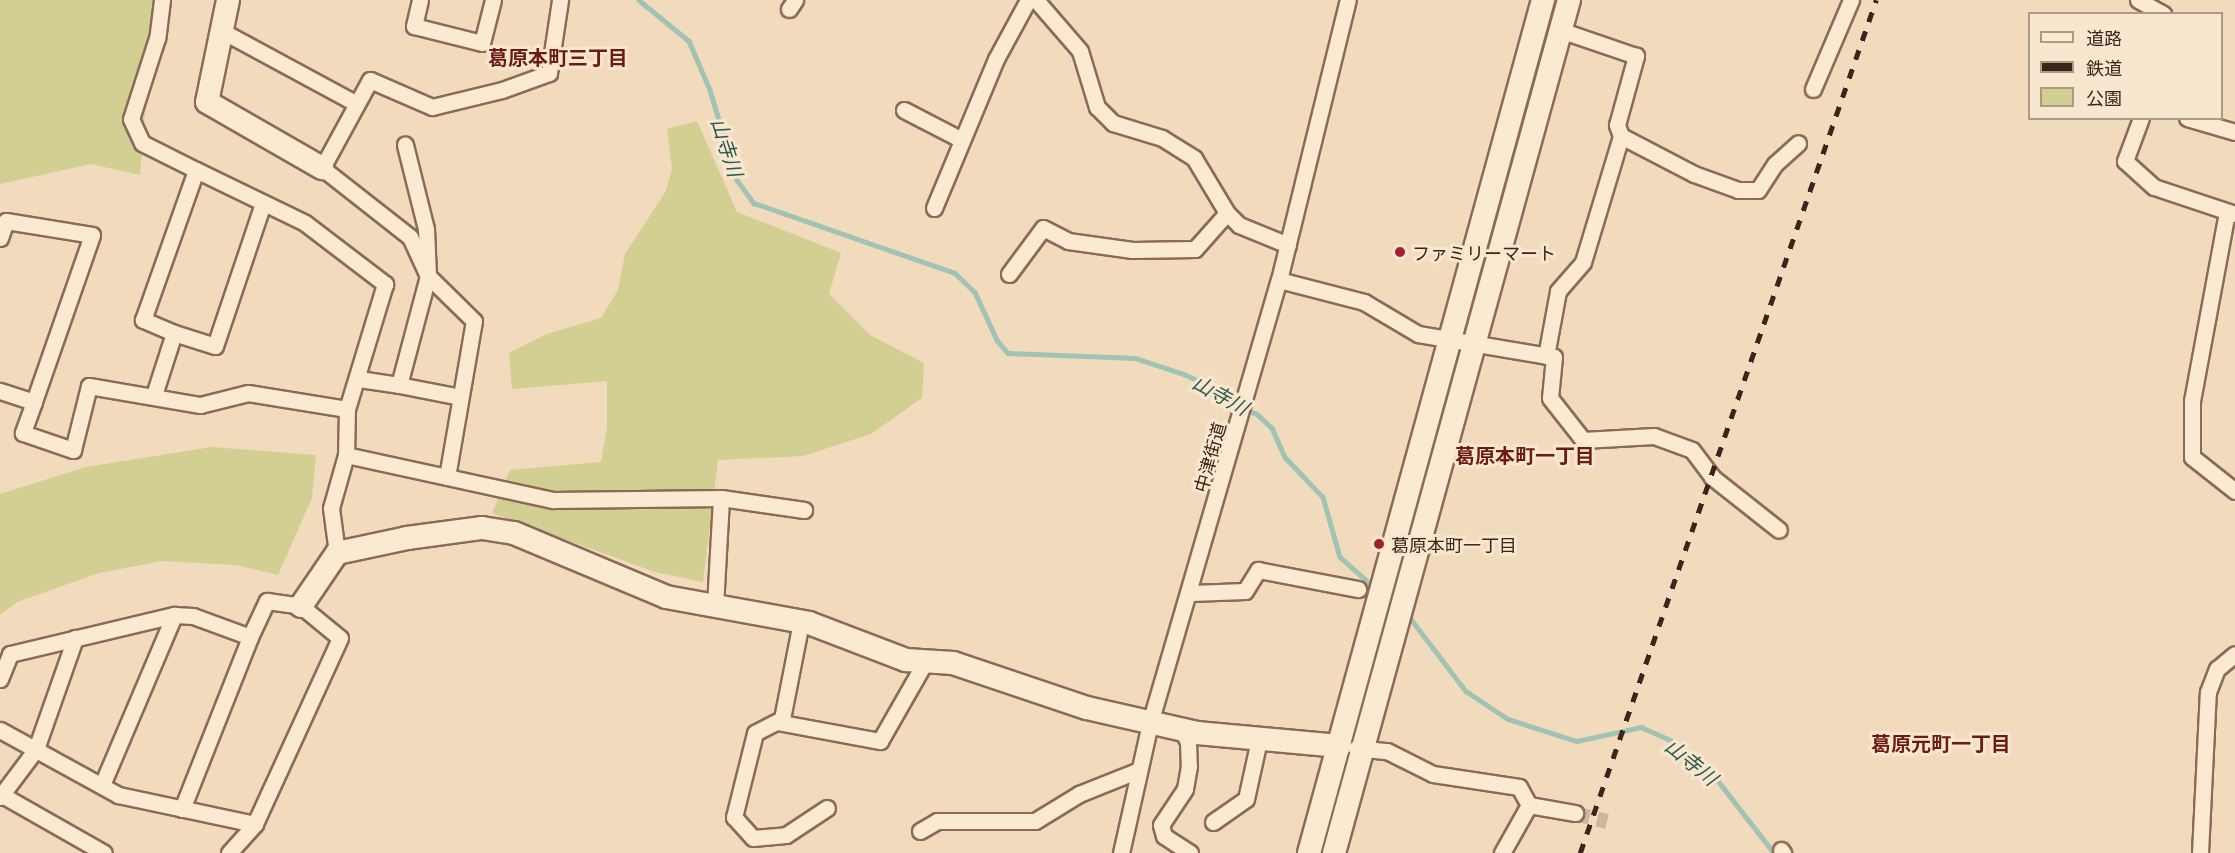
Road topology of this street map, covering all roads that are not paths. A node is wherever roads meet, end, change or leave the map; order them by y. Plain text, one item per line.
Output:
1 (162, 0) edge
2 (228, 0) edge
3 (420, 0) edge
4 (493, 0) edge
5 (560, 0) edge
6 (1028, 0) edge
7 (1036, 0) edge
8 (1348, 0) edge
9 (1543, 0) edge
10 (1569, 0) edge
11 (1851, 0) edge
12 (2138, 0) edge
13 (2159, 12) edge
14 (222, 30) junction
15 (1560, 30) junction
16 (1813, 89) dead end
17 (357, 104) junction
18 (904, 111) dead end
19 (2140, 120) edge
20 (2194, 120) edge
21 (2235, 132) edge
22 (1621, 136) junction
23 (962, 140) junction
24 (1798, 143) dead end
25 (405, 145) dead end
26 (322, 168) junction
27 (196, 171) junction
28 (263, 203) junction
29 (934, 208) dead end
30 (1227, 213) junction
31 (2231, 213) edge
32 (0, 238) edge
33 (1288, 245) junction
34 (1009, 274) dead end
35 (428, 276) junction
36 (1279, 280) junction
37 (174, 333) junction
38 (1451, 341) junction
39 (1475, 345) junction
40 (1546, 356) junction
41 (359, 379) junction
42 (399, 385) junction
43 (0, 391) edge
44 (154, 395) junction
45 (460, 397) junction
46 (34, 402) junction
47 (347, 409) junction
48 (346, 455) junction
49 (447, 477) junction
50 (2235, 491) edge
51 (721, 498) junction
52 (804, 510) dead end
53 (1779, 530) dead end
54 (337, 553) junction
55 (1358, 589) dead end
56 (1191, 593) junction
57 (301, 606) junction
58 (715, 606) junction
59 (174, 615) junction
60 (801, 622) junction
61 (250, 637) junction
62 (75, 638) junction
63 (2235, 654) edge
64 (925, 662) junction
65 (0, 679) edge
66 (777, 722) junction
67 (1150, 723) junction
68 (0, 730) edge
69 (1182, 730) junction
70 (1259, 740) junction
71 (1339, 746) junction
72 (36, 749) junction
73 (1362, 749) junction
74 (1139, 770) junction
75 (102, 785) junction
76 (1, 796) edge
77 (1529, 805) junction
78 (827, 808) dead end
79 (182, 809) junction
80 (1575, 813) tunnel mouth
81 (1213, 822) dead end
82 (255, 824) junction
83 (920, 831) dead end
84 (104, 853) edge
85 (229, 853) edge
86 (1120, 853) edge
87 (1190, 853) edge
88 (1309, 853) edge
89 (1334, 853) edge
90 (1502, 853) edge
91 (2200, 853) edge

1 - 27 street
2 - 14 street
3 - 4 street
5 - 17 street
6 - 23 street
7 - 30 street
8 - 33 street, 中津街道
9 - 38 street
10 - 15 street
11 - 16 street
12 - 13 street
14 - 17 street
14 - 26 street
15 - 22 street
15 - 39 street
17 - 26 street
18 - 23 street
19 - 31 street
20 - 21 street
22 - 24 street
22 - 40 street
23 - 29 street
25 - 35 street
26 - 35 street
27 - 28 street
27 - 37 street
28 - 37 street
28 - 41 street
30 - 33 street
30 - 34 street
31 - 50 street
32 - 46 street
33 - 36 street, 中津街道
35 - 42 street
35 - 45 street
36 - 38 street
36 - 56 street, 中津街道
37 - 44 street
38 - 39 street
38 - 71 street
39 - 40 street
39 - 73 street
40 - 53 street
41 - 42 street
41 - 47 street
42 - 45 street
43 - 46 street
44 - 46 street
44 - 47 street
45 - 49 street
47 - 48 street
48 - 49 street
48 - 54 street
49 - 51 street
51 - 52 street
51 - 58 street
54 - 57 street
54 - 58 street
55 - 56 street
56 - 67 street, 中津街道
57 - 61 street
57 - 82 street
58 - 60 street
59 - 61 street
59 - 62 street
59 - 75 street
60 - 64 street
60 - 66 street
61 - 79 street
62 - 65 street
62 - 72 street
63 - 91 street
64 - 66 street
64 - 67 street
66 - 78 street
67 - 69 street
67 - 74 street, 中津街道
68 - 72 street
69 - 70 street
69 - 87 street
70 - 71 street
70 - 81 street
71 - 73 street
71 - 88 street
72 - 75 street
72 - 76 street
73 - 77 street
73 - 89 street
74 - 83 street
74 - 86 street, 中津街道
75 - 79 street
76 - 84 street
77 - 80 street
77 - 90 street
79 - 82 street
82 - 85 street

